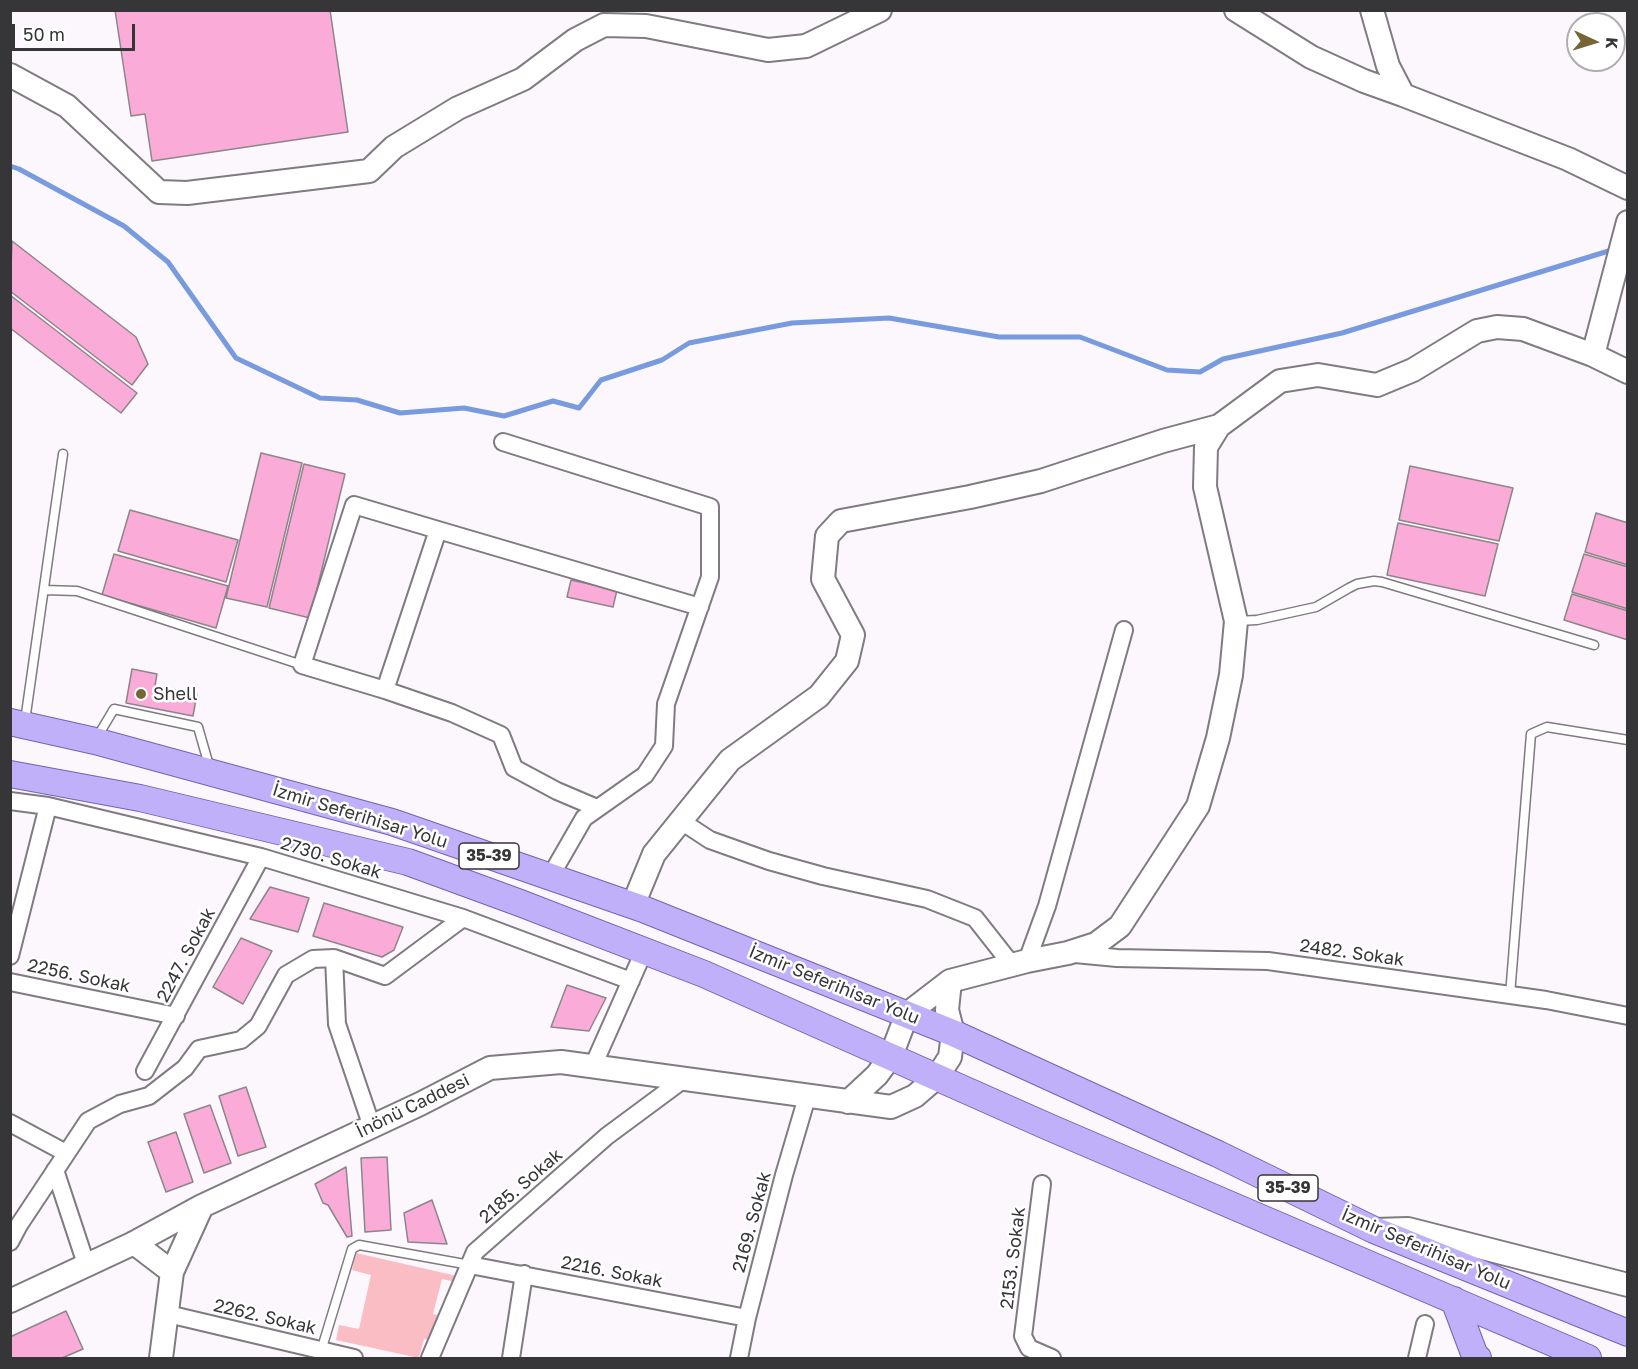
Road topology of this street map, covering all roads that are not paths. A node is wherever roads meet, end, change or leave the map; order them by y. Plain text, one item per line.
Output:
1 (880, 10) edge
2 (1236, 10) edge
3 (1372, 10) edge
4 (10, 75) edge
5 (1403, 95) junction
6 (1628, 188) edge
7 (1626, 227) edge
8 (1593, 355) junction
9 (1628, 372) edge
10 (1219, 426) junction
11 (503, 442) dead end
12 (63, 454) dead end
13 (438, 530) junction
14 (44, 590) junction
15 (700, 607) junction
16 (1236, 621) junction
17 (1124, 630) dead end
18 (1594, 645) dead end
19 (302, 665) junction
20 (385, 690) junction
21 (17, 723) edge
22 (1628, 740) edge
23 (95, 741) junction
24 (211, 772) junction
25 (10, 774) edge
26 (10, 801) edge
27 (48, 806) junction
28 (597, 808) junction
29 (681, 821) junction
30 (261, 857) junction
31 (550, 877) junction
32 (633, 905) junction
33 (463, 918) junction
34 (644, 951) junction
35 (1068, 953) junction
36 (10, 956) edge
37 (334, 958) junction
38 (1019, 963) junction
39 (632, 981) junction
40 (950, 981) junction
41 (10, 982) edge
42 (1510, 995) junction
43 (908, 1014) junction
44 (176, 1016) junction
45 (1628, 1016) edge
46 (953, 1033) junction
47 (891, 1056) junction
48 (593, 1066) junction
49 (145, 1071) dead end
50 (937, 1077) junction
51 (684, 1079) junction
52 (807, 1096) junction
53 (848, 1102) junction
54 (10, 1123) edge
55 (372, 1127) junction
56 (66, 1153) junction
57 (55, 1170) junction
58 (1042, 1184) dead end
59 (202, 1206) junction
60 (1374, 1230) junction
61 (10, 1242) edge
62 (134, 1243) junction
63 (86, 1264) junction
64 (470, 1265) junction
65 (172, 1272) junction
66 (524, 1274) junction
67 (1628, 1285) edge
68 (1454, 1300) junction
69 (10, 1301) edge
70 (168, 1314) junction
71 (747, 1318) junction
72 (1425, 1324) dead end
73 (1628, 1333) edge
74 (321, 1351) junction
75 (161, 1359) edge
76 (354, 1359) edge
77 (430, 1359) edge
78 (511, 1359) edge
79 (739, 1359) edge
80 (1052, 1359) edge
81 (1417, 1359) edge
82 (1478, 1359) edge
83 (1588, 1359) edge

1 - 4 street
2 - 5 street
3 - 5 street
5 - 6 street
7 - 8 street
8 - 9 street
8 - 10 street
10 - 16 street
10 - 29 street
11 - 15 street
12 - 14 lane
13 - 15 street
13 - 19 street
13 - 20 street
14 - 19 lane
14 - 21 lane
15 - 28 street
16 - 18 lane
16 - 35 street
17 - 38 street
19 - 20 street
20 - 28 street
21 - 23 main road, İzmir Seferihisar Yolu / 35-39
22 - 42 lane
23 - 24 main road, İzmir Seferihisar Yolu / 35-39
23 - 24 lane
24 - 31 main road, İzmir Seferihisar Yolu / 35-39
25 - 34 main road, İzmir Seferihisar Yolu / 35-39
26 - 27 street, 2730. Sokak
27 - 30 street, 2730. Sokak
27 - 36 street
28 - 31 street
29 - 32 street
29 - 38 street
30 - 33 street, 2730. Sokak
30 - 44 street, 2247. Sokak
31 - 32 main road, İzmir Seferihisar Yolu / 35-39
32 - 43 main road, İzmir Seferihisar Yolu / 35-39
33 - 37 street
33 - 39 street, 2730. Sokak
34 - 39 street
34 - 47 main road, İzmir Seferihisar Yolu / 35-39
35 - 38 street
35 - 42 street, 2482. Sokak
37 - 55 street
37 - 56 street
38 - 40 street
39 - 48 street
40 - 43 street
40 - 46 street
41 - 44 street, 2256. Sokak
42 - 45 street, 2482. Sokak
43 - 46 main road, İzmir Seferihisar Yolu / 35-39
43 - 47 street
44 - 49 street, 2247. Sokak
46 - 50 street
46 - 60 main road, İzmir Seferihisar Yolu / 35-39
47 - 50 main road, İzmir Seferihisar Yolu / 35-39
47 - 53 street
48 - 51 street, İnönü Caddesi
48 - 55 street, İnönü Caddesi
50 - 53 street, İnönü Caddesi
50 - 68 main road, İzmir Seferihisar Yolu / 35-39
51 - 52 street, İnönü Caddesi
51 - 64 street, 2185. Sokak
52 - 53 street, İnönü Caddesi
52 - 71 street, 2169. Sokak
54 - 56 street
55 - 59 street, İnönü Caddesi
56 - 57 street
57 - 61 street
57 - 63 street
58 - 80 street, 2153. Sokak
59 - 62 street, İnönü Caddesi
59 - 65 street
60 - 67 street
60 - 73 main road, İzmir Seferihisar Yolu / 35-39
62 - 63 street, İnönü Caddesi
62 - 65 street
63 - 69 street, İnönü Caddesi
64 - 66 street, 2216. Sokak
64 - 74 lane
64 - 77 street, 2185. Sokak
65 - 70 street
66 - 71 street, 2216. Sokak
66 - 78 street
68 - 82 main road
68 - 83 main road, İzmir Seferihisar Yolu / 35-39
70 - 74 street, 2262. Sokak
70 - 75 street
71 - 79 street, 2169. Sokak
72 - 81 street
74 - 76 street, 2262. Sokak

